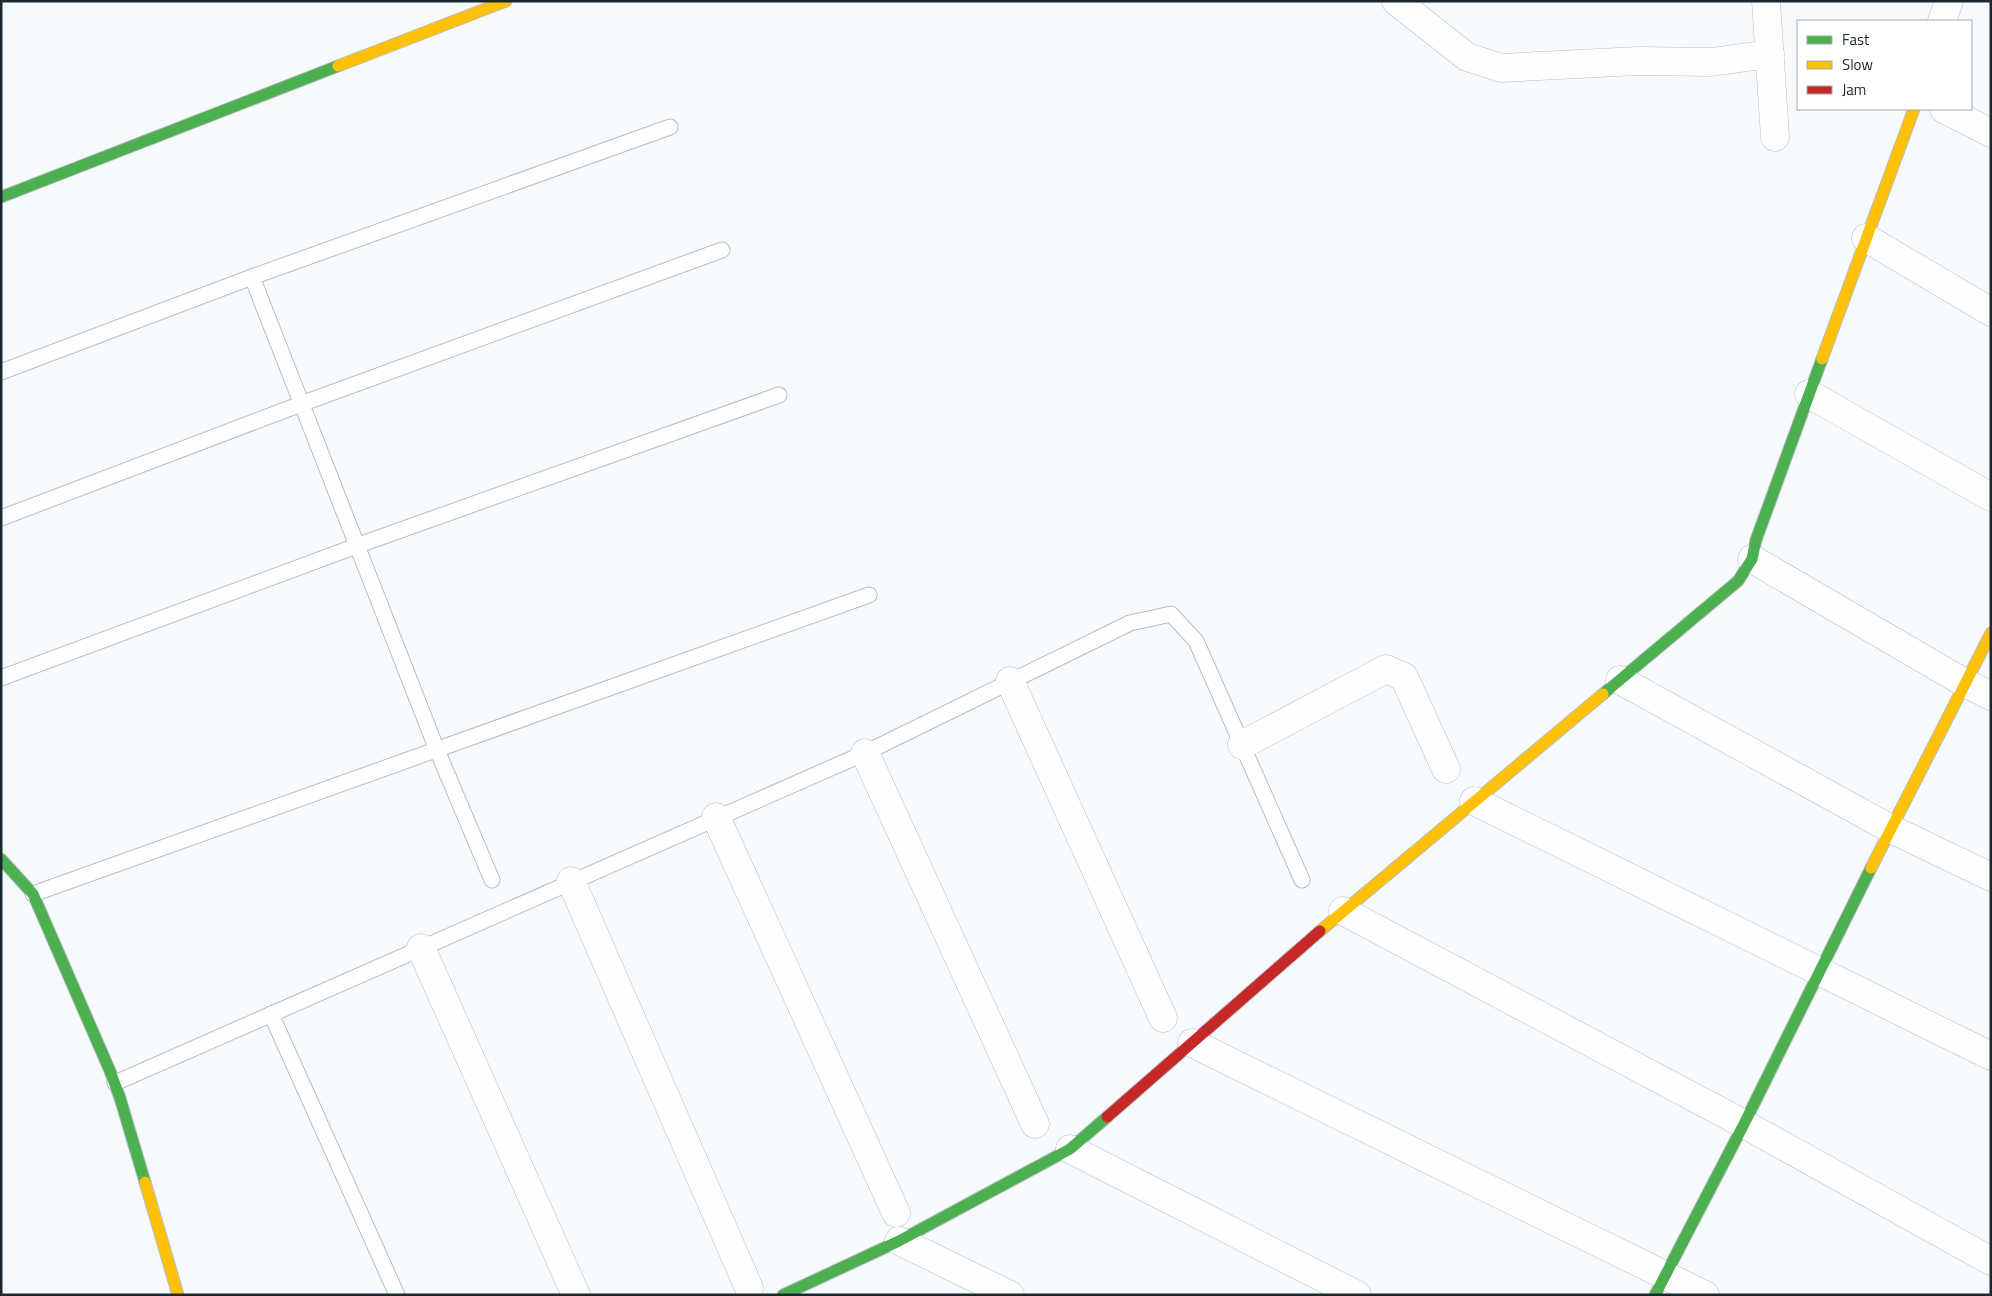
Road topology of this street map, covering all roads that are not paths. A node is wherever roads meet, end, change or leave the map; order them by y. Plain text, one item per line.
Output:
1 (506, 1) edge
2 (1396, 1) edge
3 (1766, 1) edge
4 (1949, 1) edge
5 (1942, 20) edge
6 (1770, 54) junction
7 (1914, 110) edge
8 (1946, 110) edge
9 (670, 127) dead end
10 (1991, 133) edge
11 (1775, 137) dead end
12 (1, 197) edge
13 (1866, 238) junction
14 (722, 250) dead end
15 (252, 277) junction
16 (1991, 312) edge
17 (1, 372) edge
18 (1810, 394) junction
19 (779, 395) dead end
20 (302, 404) junction
21 (1991, 497) edge
22 (1, 518) edge
23 (359, 545) junction
24 (1752, 559) junction
25 (869, 595) dead end
26 (1991, 633) edge
27 (1, 678) edge
28 (1620, 680) junction
29 (1010, 681) junction
30 (1965, 683) junction
31 (1991, 696) edge
32 (1242, 745) junction
33 (437, 750) junction
34 (865, 753) junction
35 (1446, 770) dead end
36 (1474, 801) junction
37 (716, 817) junction
38 (1891, 829) junction
39 (1, 859) edge
40 (1991, 876) edge
41 (492, 880) dead end
42 (1302, 880) dead end
43 (571, 881) junction
44 (33, 894) junction
45 (1343, 911) junction
46 (421, 948) junction
47 (1819, 970) junction
48 (271, 1014) junction
49 (1163, 1018) dead end
50 (1192, 1043) junction
51 (1991, 1056) edge
52 (115, 1083) junction
53 (1035, 1124) dead end
54 (1744, 1124) junction
55 (1070, 1149) junction
56 (896, 1213) dead end
57 (899, 1241) junction
58 (1991, 1261) edge
59 (1660, 1284) edge
60 (749, 1288) dead end
61 (178, 1295) edge
62 (397, 1295) edge
63 (576, 1295) edge
64 (783, 1295) edge
65 (1010, 1295) edge
66 (1357, 1295) edge
67 (1704, 1295) edge

1 - 12 street
2 - 6 street
3 - 6 street
4 - 5 street
6 - 11 street
7 - 13 street
8 - 10 street
9 - 15 lane
13 - 16 street
13 - 18 street
14 - 20 lane
15 - 17 lane
15 - 20 lane
18 - 21 street
18 - 24 street
19 - 23 lane
20 - 22 lane
20 - 23 lane
23 - 27 lane
23 - 33 lane
24 - 28 street
24 - 30 street
25 - 33 lane
26 - 30 street
28 - 36 street
28 - 38 street
29 - 32 lane
29 - 34 lane
29 - 49 street
30 - 31 street
30 - 38 street
32 - 35 street
32 - 42 lane
33 - 41 lane
33 - 44 lane
34 - 37 lane
34 - 53 street
36 - 45 street
36 - 47 street
37 - 43 lane
37 - 56 street
38 - 40 street
38 - 47 street
39 - 44 street
43 - 46 lane
43 - 60 street
44 - 52 street
45 - 50 street
45 - 54 street
46 - 48 lane
46 - 63 street
47 - 51 street
47 - 54 street
48 - 52 lane
48 - 62 lane
50 - 55 street
50 - 59 street
52 - 61 street
54 - 58 street
54 - 59 street
55 - 57 street
55 - 66 street
57 - 64 street
57 - 65 street
59 - 67 street

